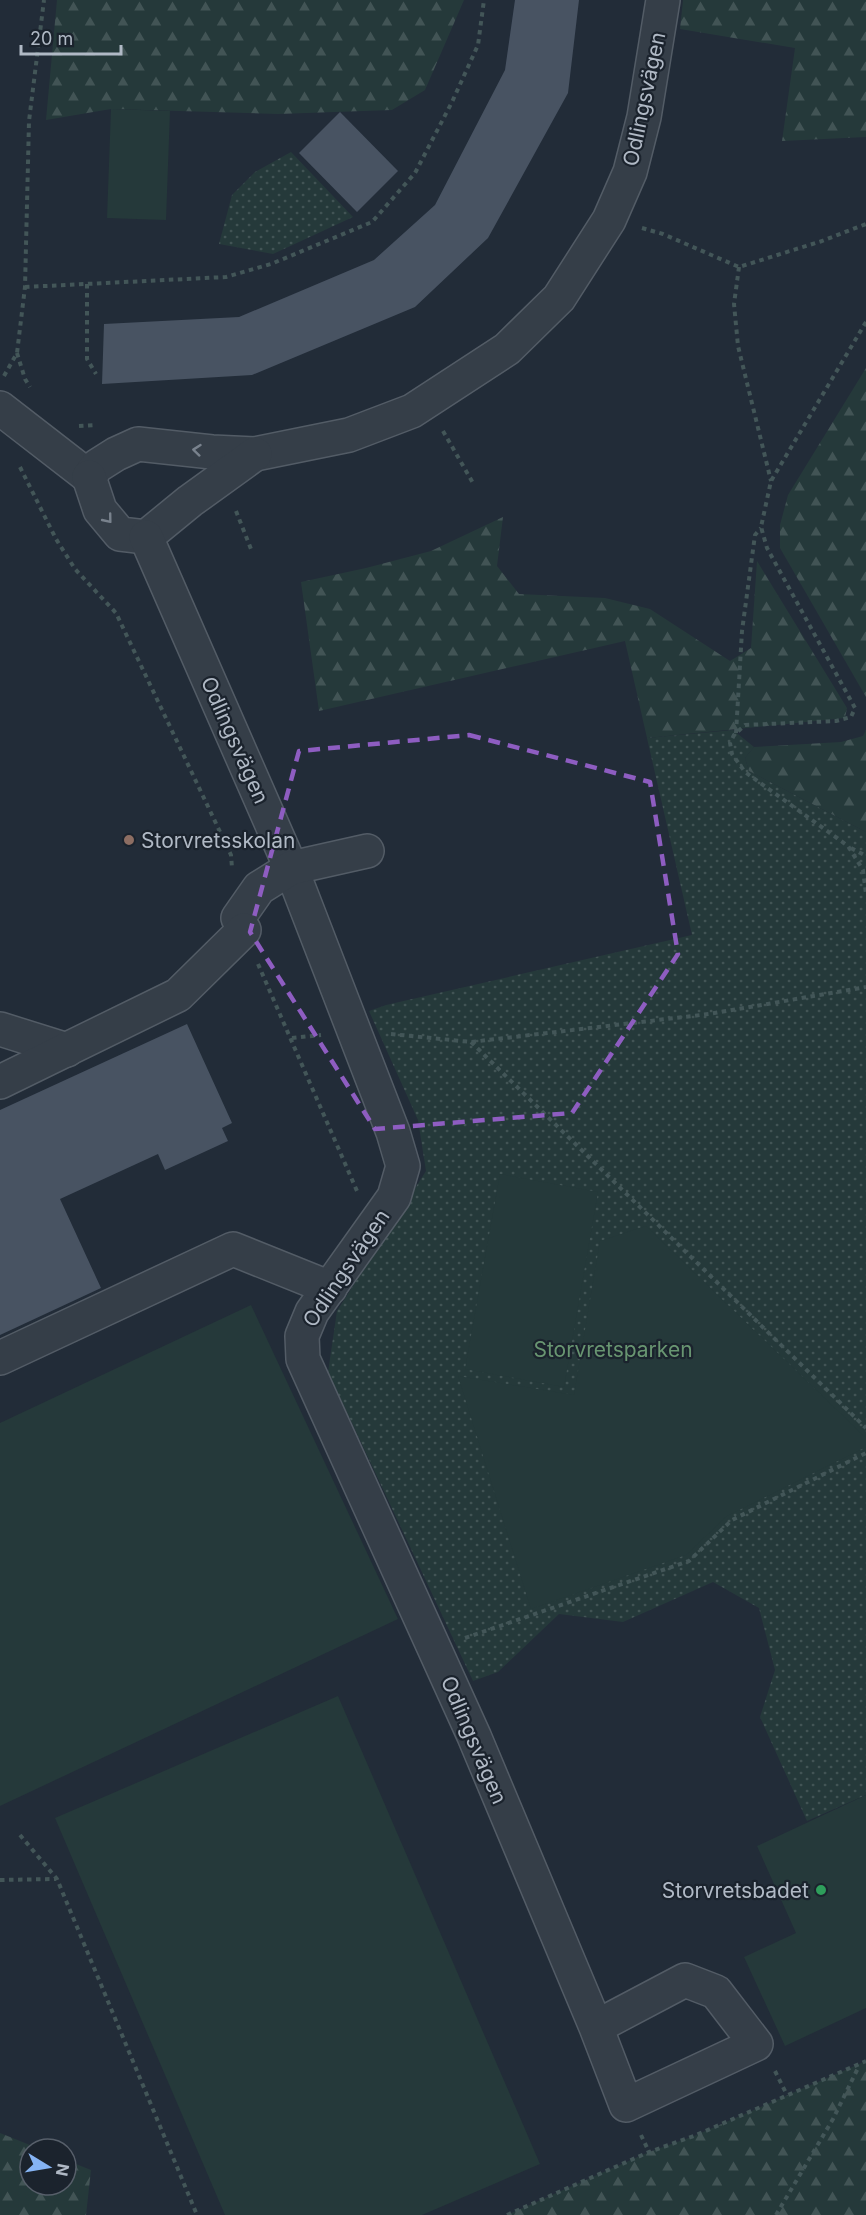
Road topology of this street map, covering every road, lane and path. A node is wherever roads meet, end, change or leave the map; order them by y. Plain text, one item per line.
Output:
1 (44, 0) edge
2 (484, 0) edge
3 (663, 0) edge
4 (609, 220) junction
5 (866, 224) edge
6 (739, 267) junction
7 (87, 284) junction
8 (25, 287) junction
9 (866, 322) edge
10 (17, 353) junction
11 (96, 374) dead end
12 (0, 381) edge
13 (33, 392) dead end
14 (426, 402) junction
15 (0, 408) edge
16 (98, 425) dead end
17 (76, 426) dead end
18 (255, 454) junction
19 (13, 462) dead end
20 (89, 477) junction
21 (771, 482) junction
22 (472, 483) dead end
23 (761, 527) junction
24 (146, 537) junction
25 (736, 734) junction
26 (848, 846) junction
27 (367, 851) dead end
28 (866, 856) edge
29 (291, 868) junction
30 (866, 894) edge
31 (241, 924) junction
32 (866, 987) edge
33 (0, 1029) edge
34 (353, 1031) junction
35 (292, 1038) junction
36 (471, 1042) junction
37 (67, 1050) junction
38 (0, 1082) edge
39 (372, 1228) junction
40 (330, 1288) junction
41 (0, 1358) edge
42 (866, 1428) edge
43 (866, 1453) edge
44 (433, 1648) junction
45 (20, 1835) dead end
46 (0, 1880) edge
47 (57, 1880) junction
48 (596, 2027) junction
49 (866, 2061) edge
50 (859, 2066) junction
51 (197, 2215) edge
52 (507, 2215) edge
53 (776, 2215) edge

1 - 8 path
2 - 7 path
3 - 4 street, Odlingsvägen
4 - 6 path
4 - 14 street, Odlingsvägen
5 - 6 path
6 - 21 path
7 - 8 path
7 - 11 path
8 - 10 path
9 - 21 path
10 - 12 path
10 - 13 path
14 - 18 street, Odlingsvägen
14 - 22 path
15 - 20 street
16 - 17 path
18 -> 20 street, Odlingsvägen
18 - 24 street, Odlingsvägen
19 - 31 path
20 -> 24 street
21 - 23 path
23 - 25 path
23 - 25 path
24 - 29 street, Odlingsvägen
25 - 26 path
26 - 28 path
26 - 30 path
27 - 29 street
29 - 31 street
29 - 34 street, Odlingsvägen
31 - 35 path
31 - 37 street
32 - 36 path
33 - 37 street
34 - 35 path
34 - 36 path
34 - 39 street, Odlingsvägen
35 - 39 path
36 - 42 path
37 - 38 street
39 - 40 street, Odlingsvägen
40 - 41 street
40 - 44 street, Odlingsvägen
43 - 44 path
44 - 48 street, Odlingsvägen
45 - 47 path
46 - 47 path
47 - 51 path
48 - 48 street, Odlingsvägen
49 - 50 path
50 - 52 path
50 - 53 path

